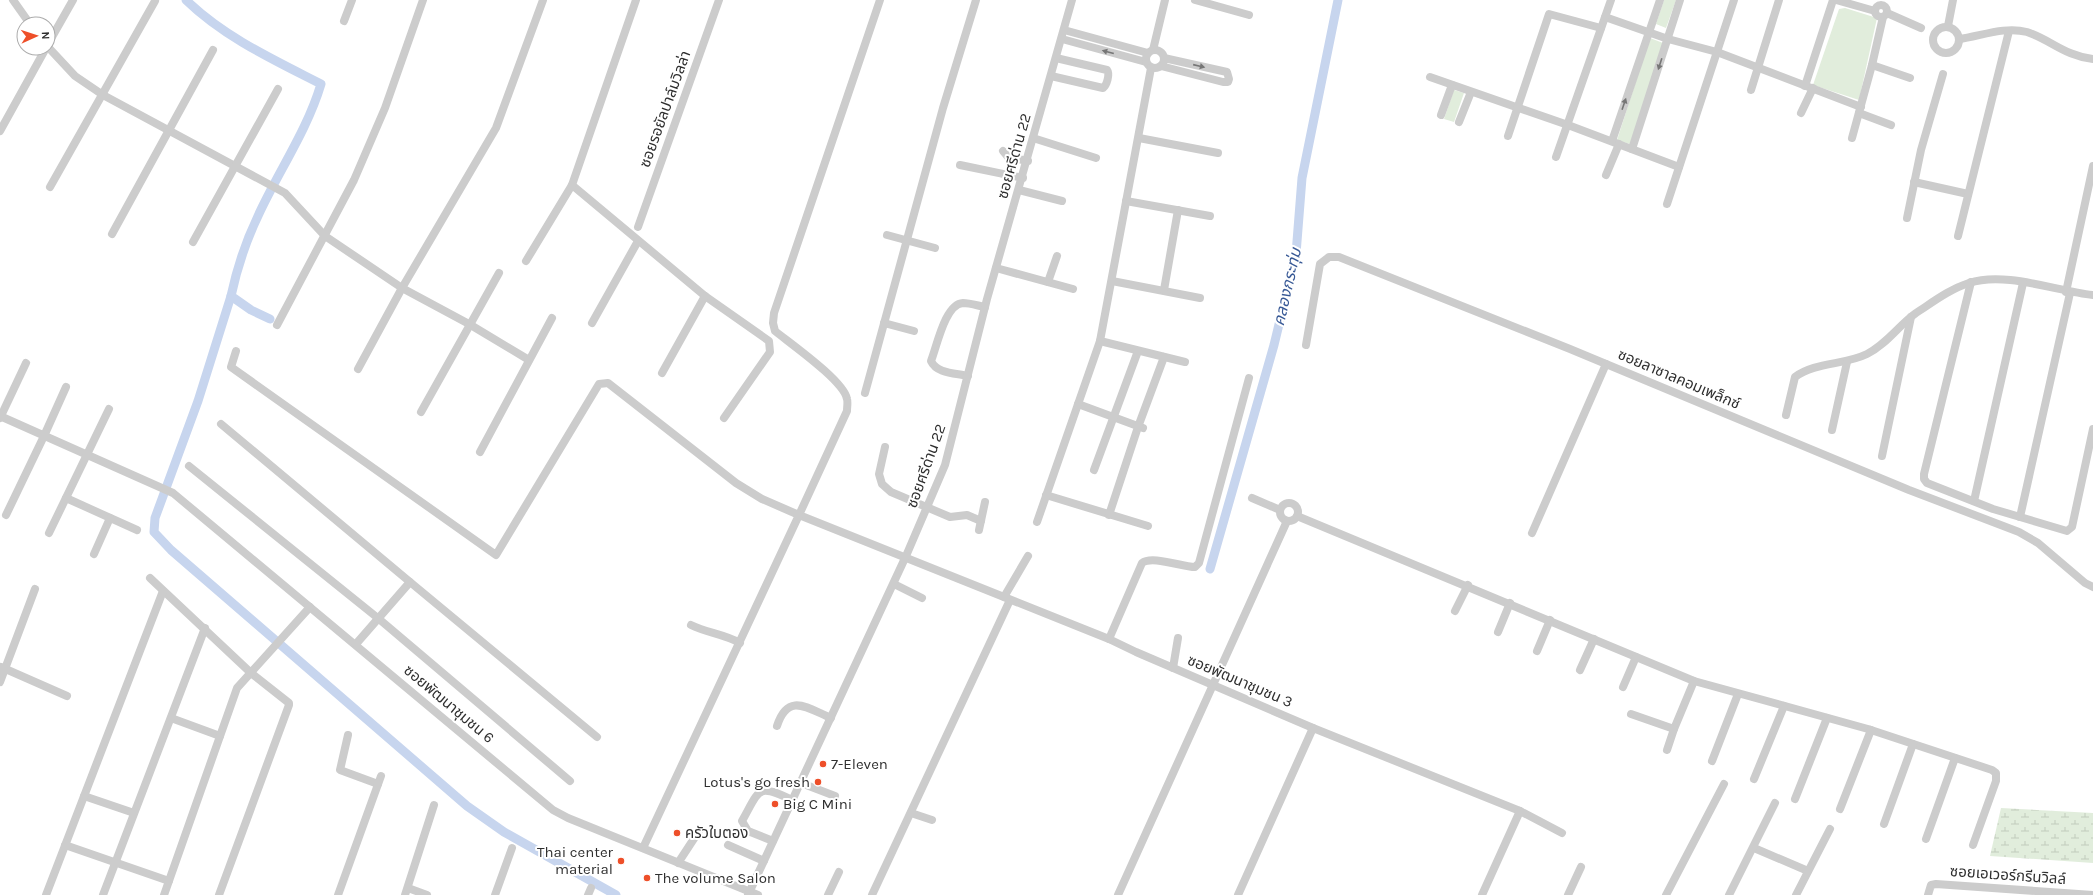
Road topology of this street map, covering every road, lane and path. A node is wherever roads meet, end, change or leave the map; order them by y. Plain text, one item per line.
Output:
1 (13, 0) edge
2 (73, 0) edge
3 (352, 0) edge
4 (423, 0) edge
5 (543, 0) edge
6 (636, 0) edge
7 (719, 0) edge
8 (880, 0) edge
9 (976, 0) edge
10 (1072, 0) edge
11 (1165, 0) edge
12 (1195, 0) edge
13 (1611, 0) edge
14 (1660, 0) edge
15 (1680, 0) edge
16 (1734, 0) edge
17 (1779, 0) edge
18 (1834, 0) edge
19 (1953, 0) edge
20 (155, 1) dead end
21 (1225, 4) edge
22 (1885, 9) edge
23 (1249, 15) dead end
24 (24, 16) edge
25 (1605, 18) junction
26 (344, 21) dead end
27 (1948, 26) junction
28 (1601, 28) junction
29 (1921, 28) dead end
30 (56, 30) edge
31 (1064, 30) junction
32 (2009, 31) junction
33 (1649, 33) junction
34 (1062, 39) junction
35 (1668, 39) junction
36 (1959, 39) junction
37 (213, 50) dead end
38 (1151, 52) junction
39 (1717, 52) junction
40 (42, 56) edge
41 (56, 56) edge
42 (1056, 58) junction
43 (1164, 58) junction
44 (2093, 58) edge
45 (1148, 65) junction
46 (1872, 65) junction
47 (1161, 66) junction
48 (1757, 68) junction
49 (1943, 74) dead end
50 (1052, 76) junction
51 (1430, 77) dead end
52 (1910, 78) dead end
53 (1452, 85) junction
54 (1809, 87) junction
55 (278, 89) dead end
56 (1750, 90) dead end
57 (1471, 92) junction
58 (103, 95) junction
59 (1517, 108) junction
60 (1860, 110) junction
61 (1801, 112) dead end
62 (1441, 115) dead end
63 (1459, 122) dead end
64 (1568, 125) junction
65 (1891, 125) dead end
66 (0, 131) edge
67 (169, 131) junction
68 (1508, 136) dead end
69 (1034, 138) junction
70 (1139, 138) junction
71 (1852, 138) dead end
72 (1616, 143) junction
73 (1632, 149) junction
74 (1003, 151) dead end
75 (1218, 153) dead end
76 (1556, 157) dead end
77 (1096, 158) dead end
78 (1028, 161) junction
79 (960, 165) dead end
80 (234, 166) junction
81 (2093, 166) edge
82 (1679, 167) junction
83 (1606, 175) dead end
84 (1023, 178) junction
85 (1914, 182) junction
86 (572, 185) junction
87 (50, 187) dead end
88 (1019, 190) junction
89 (1968, 194) junction
90 (1062, 201) dead end
91 (1126, 201) junction
92 (1667, 204) dead end
93 (1178, 210) junction
94 (1210, 216) dead end
95 (1907, 218) dead end
96 (638, 227) dead end
97 (112, 234) dead end
98 (887, 235) dead end
99 (325, 236) junction
100 (1958, 236) dead end
101 (907, 240) junction
102 (638, 241) junction
103 (193, 242) dead end
104 (935, 248) dead end
105 (1056, 256) dead end
106 (526, 261) dead end
107 (996, 268) junction
108 (499, 273) dead end
109 (1112, 281) junction
110 (1048, 282) junction
111 (1971, 282) junction
112 (2023, 283) junction
113 (402, 288) junction
114 (1073, 289) dead end
115 (1164, 290) junction
116 (2068, 292) junction
117 (2093, 295) edge
118 (705, 296) junction
119 (1200, 298) dead end
120 (985, 307) junction
121 (1911, 317) junction
122 (552, 318) dead end
123 (592, 323) dead end
124 (884, 323) junction
125 (469, 324) junction
126 (277, 325) dead end
127 (914, 331) dead end
128 (1100, 341) junction
129 (1306, 345) dead end
130 (236, 351) dead end
131 (1138, 351) junction
132 (1164, 357) junction
133 (528, 360) junction
134 (1185, 362) dead end
135 (1847, 362) junction
136 (26, 363) dead end
137 (1606, 364) junction
138 (358, 368) dead end
139 (662, 373) dead end
140 (968, 376) junction
141 (1249, 378) dead end
142 (66, 386) dead end
143 (865, 393) dead end
144 (1078, 404) junction
145 (109, 409) dead end
146 (421, 412) dead end
147 (1786, 415) dead end
148 (0, 417) edge
149 (1113, 417) junction
150 (724, 418) dead end
151 (221, 424) dead end
152 (1141, 428) junction
153 (2093, 429) edge
154 (1832, 430) dead end
155 (44, 436) junction
156 (886, 447) dead end
157 (480, 452) dead end
158 (87, 455) junction
159 (1882, 456) dead end
160 (189, 466) dead end
161 (1094, 470) dead end
162 (1046, 495) junction
163 (66, 498) junction
164 (1252, 498) dead end
165 (1974, 501) junction
166 (986, 502) dead end
167 (927, 508) junction
168 (1280, 510) junction
169 (6, 515) dead end
170 (799, 515) junction
171 (1109, 515) junction
172 (1297, 516) junction
173 (2020, 517) junction
174 (110, 518) junction
175 (981, 521) junction
176 (1287, 521) junction
177 (1037, 522) dead end
178 (1148, 526) dead end
179 (137, 530) dead end
180 (979, 530) dead end
181 (49, 533) dead end
182 (1532, 533) dead end
183 (94, 554) dead end
184 (906, 556) junction
185 (1028, 556) dead end
186 (150, 578) dead end
187 (410, 582) junction
188 (894, 584) junction
189 (1468, 585) junction
190 (2093, 587) edge
191 (36, 589) dead end
192 (163, 591) junction
193 (922, 598) dead end
194 (1007, 599) junction
195 (1510, 603) junction
196 (310, 607) junction
197 (1455, 611) dead end
198 (379, 619) junction
199 (1550, 620) junction
200 (691, 625) dead end
201 (205, 628) junction
202 (1498, 632) dead end
203 (1178, 638) dead end
204 (1109, 639) junction
205 (1594, 639) junction
206 (740, 642) junction
207 (356, 644) junction
208 (1537, 651) dead end
209 (1636, 657) junction
210 (3, 668) edge
211 (1173, 668) junction
212 (1580, 670) dead end
213 (251, 673) junction
214 (1694, 681) junction
215 (0, 682) edge
216 (1213, 684) junction
217 (1623, 687) dead end
218 (1738, 694) junction
219 (67, 696) dead end
220 (1784, 706) junction
221 (1631, 714) dead end
222 (170, 718) junction
223 (831, 718) junction
224 (1828, 718) junction
225 (777, 726) dead end
226 (1314, 728) junction
227 (1674, 729) junction
228 (1871, 730) junction
229 (348, 735) dead end
230 (220, 736) junction
231 (597, 736) dead end
232 (1913, 744) junction
233 (1667, 750) dead end
234 (1955, 758) junction
235 (1712, 761) dead end
236 (382, 776) dead end
237 (1754, 779) dead end
238 (570, 781) dead end
239 (801, 783) junction
240 (378, 784) junction
241 (1724, 784) dead end
242 (84, 796) junction
243 (835, 796) dead end
244 (1795, 799) dead end
245 (792, 800) junction
246 (1775, 802) dead end
247 (434, 805) dead end
248 (1840, 809) dead end
249 (1520, 811) junction
250 (134, 813) junction
251 (911, 813) junction
252 (932, 820) dead end
253 (1884, 824) dead end
254 (1830, 829) dead end
255 (699, 831) dead end
256 (1562, 833) dead end
257 (1926, 839) dead end
258 (773, 842) junction
259 (65, 845) junction
260 (1973, 845) dead end
261 (728, 846) dead end
262 (512, 848) dead end
263 (643, 848) junction
264 (1754, 848) junction
265 (764, 861) junction
266 (115, 863) junction
267 (678, 863) junction
268 (1581, 867) dead end
269 (1808, 871) junction
270 (839, 872) dead end
271 (169, 881) junction
272 (406, 891) edge
273 (749, 893) edge
274 (46, 895) edge
275 (103, 895) edge
276 (164, 895) edge
277 (219, 895) edge
278 (338, 895) edge
279 (427, 895) edge
280 (495, 895) edge
281 (758, 895) edge
282 (828, 895) edge
283 (872, 895) edge
284 (1118, 895) edge
285 (1238, 895) edge
286 (1482, 895) edge
287 (1568, 895) edge
288 (1666, 895) edge
289 (1729, 895) edge
290 (1796, 895) edge
291 (1928, 895) edge
292 (2093, 895) edge

1 - 24 street
2 - 30 street
3 - 26 street
4 - 99 street
5 - 113 street
6 - 86 street
7 - 96 street, ซอยรอยัลปาล์มวิลล่า
8 - 170 street
9 - 101 street
10 - 31 street, ซอยศรีด่าน 22
11 - 38 street
12 - 21 street
13 - 25 street
14 - 33 street
15 - 35 street
16 - 39 street
17 - 48 street
18 - 22 street
18 - 54 street
19 - 27 street
20 - 58 street
21 - 23 street
22 - 29 street
22 - 46 street
25 - 28 street
25 - 33 street
27 - 36 street
27 - 36 street
28 - 59 street
28 - 64 street
31 - 34 street, ซอยศรีด่าน 22
31 - 38 street
32 - 36 street
32 - 44 street
32 - 89 street
33 - 35 street
72 -> 33 street
34 - 42 street, ซอยศรีด่าน 22
45 -> 34 street
35 - 39 street
35 -> 73 street
37 - 67 street
38 - 43 street
38 - 45 street
39 - 48 street
39 - 82 street
40 - 66 street
41 - 58 street
42 - 50 street, ซอยศรีด่าน 22
42 - 50 street
43 - 47 street
43 -> 47 street
45 - 47 street
45 - 70 street
46 - 52 street
46 - 60 street
48 - 54 street
48 - 56 street
49 - 85 street
50 - 69 street, ซอยศรีด่าน 22
51 - 53 street
53 - 57 street
53 - 62 street
54 - 60 street
54 - 61 street
55 - 80 street
57 - 59 street
57 - 63 street
58 - 67 street
58 - 87 street
59 - 64 street
59 - 68 street
60 - 65 street
60 - 71 street
64 - 72 street
64 - 76 street
67 - 80 street
67 - 97 street
69 - 77 street
69 - 78 street, ซอยศรีด่าน 22
70 - 75 street
70 - 91 street
72 - 73 street
72 - 83 street
73 - 82 street
74 - 78 street
78 - 84 street, ซอยศรีด่าน 22
79 - 84 street
80 - 99 street
80 - 103 street
81 - 116 street
82 - 92 street
84 - 88 street, ซอยศรีด่าน 22
85 - 89 street
85 - 95 street
86 - 102 street
86 - 106 street
88 - 90 street
88 - 107 street, ซอยศรีด่าน 22
89 - 100 street
91 - 93 street
91 - 109 street
93 - 94 street
93 - 115 street
98 - 101 street
99 - 113 street
99 - 126 street
101 - 104 street
101 - 124 street
102 - 118 street
102 - 123 street
105 - 110 street
107 - 110 street
107 - 120 street, ซอยศรีด่าน 22
108 - 125 street
109 - 115 street
109 - 128 street
110 - 114 street
111 - 112 street
111 - 121 street
111 - 165 street
112 - 116 street
112 - 165 street
113 - 125 street
113 - 138 street
115 - 119 street
116 - 117 street
116 - 173 street
118 - 139 street
118 - 150 street
120 - 140 street, ซอยศรีด่าน 22
120 - 140 street
121 - 135 street
121 - 159 street
122 - 133 street
124 - 127 street
124 - 143 street
125 - 133 street
125 - 146 street
128 - 131 street
128 - 144 street
129 - 137 street, ซอยลาซาลคอมเพล็กซ์
130 - 170 street, ซอยพัฒนาชุมชน 3
131 - 132 street
131 - 149 street
132 - 134 street
132 - 152 street
133 - 157 street
135 - 147 street
135 - 154 street
136 - 148 street
137 - 182 street
137 - 190 street, ซอยลาซาลคอมเพล็กซ์
140 - 167 street, ซอยศรีด่าน 22
141 - 204 street
142 - 155 street
144 - 149 street
144 - 162 street
145 - 158 street
148 - 155 street, ซอยพัฒนาชุมชน 6
149 - 152 street
149 - 161 street
151 - 187 street
152 - 171 street
153 - 173 street
155 - 158 street, ซอยพัฒนาชุมชน 6
155 - 169 street
156 - 167 street
158 - 163 street
158 - 196 street, ซอยพัฒนาชุมชน 6
160 - 198 street
162 - 171 street
162 - 177 street
163 - 174 street
163 - 181 street
164 - 168 street
165 - 173 street
166 - 175 street
167 - 175 street
167 - 184 street, ซอยศรีด่าน 22
168 - 172 street
168 - 176 street
170 - 184 street, ซอยพัฒนาชุมชน 3
170 - 206 street
171 - 178 street
172 - 176 street
172 - 189 street
174 - 179 street
174 - 183 street
175 - 180 street
176 - 216 street
184 - 188 street, ซอยศรีด่าน 22
184 - 194 street, ซอยพัฒนาชุมชน 3
185 - 194 street
186 - 192 street
187 - 198 street
187 - 231 street
188 - 193 street
188 - 223 street, ซอยศรีด่าน 22
189 - 195 street
189 - 197 street
191 - 210 street
192 - 201 street
192 - 242 street
194 - 204 street, ซอยพัฒนาชุมชน 3
194 - 251 street
195 - 199 street
195 - 202 street
196 - 207 street, ซอยพัฒนาชุมชน 6
196 - 213 street
198 - 207 street
198 - 238 street
199 - 205 street
199 - 208 street
200 - 206 street
201 - 213 street
201 - 222 street
203 - 211 street
204 - 211 street, ซอยพัฒนาชุมชน 3
205 - 209 street
205 - 212 street
206 - 263 street
207 - 263 street, ซอยพัฒนาชุมชน 6
209 - 214 street
209 - 217 street
210 - 215 street
210 - 219 street
211 - 216 street, ซอยพัฒนาชุมชน 3
213 - 230 street
213 - 277 street
214 - 218 street
214 - 227 street
216 - 226 street, ซอยพัฒนาชุมชน 3
216 - 284 street
218 - 220 street
218 - 235 street
220 - 224 street
220 - 237 street
221 - 227 street
222 - 230 street
222 - 250 street
223 - 225 street
223 - 239 street, ซอยศรีด่าน 22
224 - 228 street
224 - 244 street
226 - 249 street, ซอยพัฒนาชุมชน 3
226 - 285 street
227 - 233 street
228 - 232 street
228 - 248 street
229 - 240 street
230 - 271 street
232 - 234 street
232 - 253 street
234 - 257 street
234 - 260 street
236 - 240 street
239 - 243 street
239 - 245 street, ซอยศรีด่าน 22
240 - 278 street
241 - 288 street
242 - 250 street
242 - 259 street
245 - 258 street, ซอยศรีด่าน 22
245 - 258 street
246 - 264 street
247 - 272 street
249 - 256 street, ซอยพัฒนาชุมชน 3
249 - 286 street
250 - 266 street
251 - 252 street
251 - 283 street
254 - 269 street
255 - 267 street
258 - 265 street, ซอยศรีด่าน 22
259 - 266 street
259 - 274 street
261 - 265 street
262 - 280 street
263 - 267 street, ซอยพัฒนาชุมชน 6
264 - 269 street
264 - 289 street
265 - 273 street, ซอยศรีด่าน 22
266 - 271 street
266 - 275 street
267 - 273 street, ซอยพัฒนาชุมชน 6
268 - 287 street
269 - 290 street
270 - 282 street
271 - 276 street
272 - 279 street
273 - 281 street, ซอยพัฒนาชุมชน 6
291 - 292 street, ซอยเอเวอร์กรีนวิลล์

